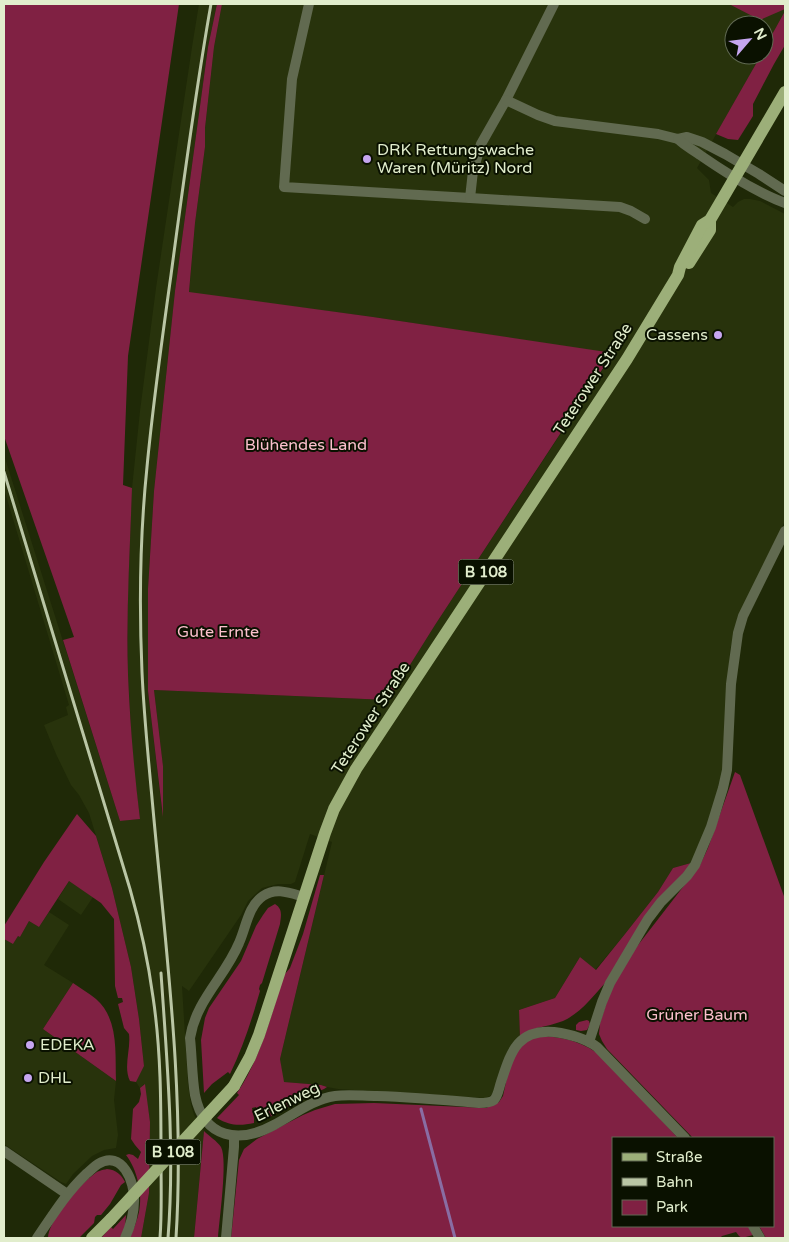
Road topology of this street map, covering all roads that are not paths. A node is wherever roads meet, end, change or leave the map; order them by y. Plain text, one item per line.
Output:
1 (309, 4) edge
2 (554, 4) edge
3 (785, 92) edge
4 (506, 100) junction
5 (678, 139) junction
6 (744, 163) junction
7 (735, 178) junction
8 (785, 192) edge
9 (470, 198) junction
10 (785, 203) edge
11 (644, 219) dead end
12 (785, 531) edge
13 (298, 895) junction
14 (590, 1042) junction
15 (234, 1136) junction
16 (684, 1137) edge
17 (4, 1151) edge
18 (67, 1194) junction
19 (754, 1227) edge
20 (37, 1238) edge
21 (92, 1238) edge
22 (125, 1238) edge
23 (226, 1238) edge
24 (760, 1238) edge

1 - 9 street
2 - 4 street
3 - 6 main road, B 108
4 - 5 street
4 - 9 street
5 - 6 street
5 - 7 street
6 - 7 main road, Teterower Straße / B 108
6 - 8 street
7 - 10 street
7 - 13 main road, Teterower Straße / B 108
9 - 11 street
12 - 14 street
13 - 15 street
13 - 21 main road, Teterower Straße / B 108, bridge
14 - 15 street, Erlenweg
14 - 16 street
15 - 23 street
17 - 18 street
18 - 20 street
18 - 22 street
19 - 24 street

